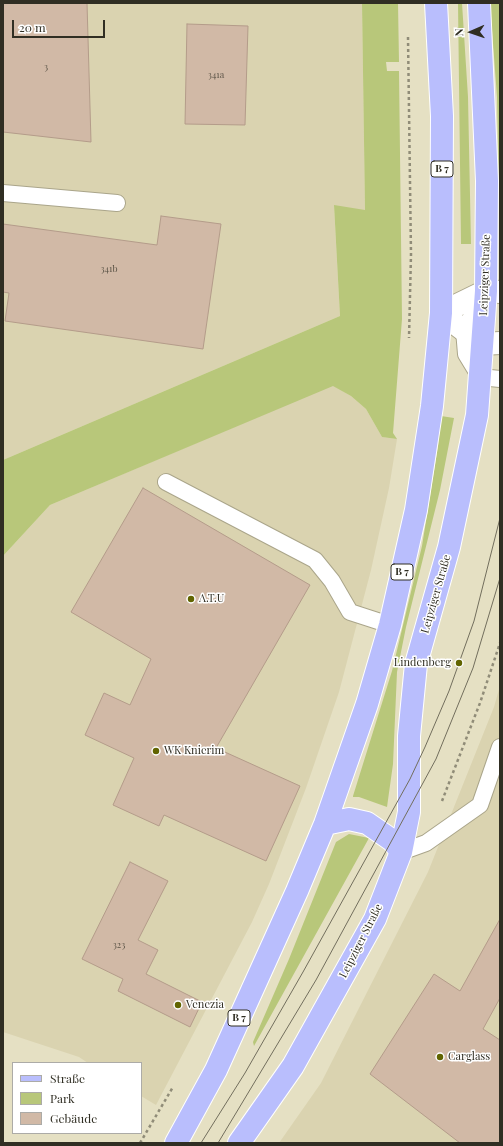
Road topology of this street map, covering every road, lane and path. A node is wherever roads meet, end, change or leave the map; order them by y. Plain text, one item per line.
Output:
1 (436, 3) edge
2 (479, 3) edge
3 (408, 34) dead end
4 (3, 193) edge
5 (117, 203) dead end
6 (493, 291) edge
7 (442, 313) junction
8 (464, 330) junction
9 (409, 340) dead end
10 (491, 344) edge
11 (490, 378) edge
12 (166, 482) dead end
13 (390, 625) junction
14 (499, 752) edge
15 (325, 824) junction
16 (401, 852) junction
17 (176, 1143) edge
18 (239, 1143) edge

1 - 7 main road, B 7
2 - 6 main road, Leipziger Straße
3 - 9 path
4 - 5 lane
6 - 7 street
6 - 8 lane
6 - 10 main road, Leipziger Straße
7 - 8 street
7 - 13 main road, B 7
8 - 10 street
8 - 11 lane
10 - 11 main road, Leipziger Straße
11 - 16 main road, Leipziger Straße
12 - 13 lane
13 - 15 main road, B 7
14 - 16 lane
15 - 16 main road
15 - 17 main road, B 7
16 - 18 main road, Leipziger Straße

